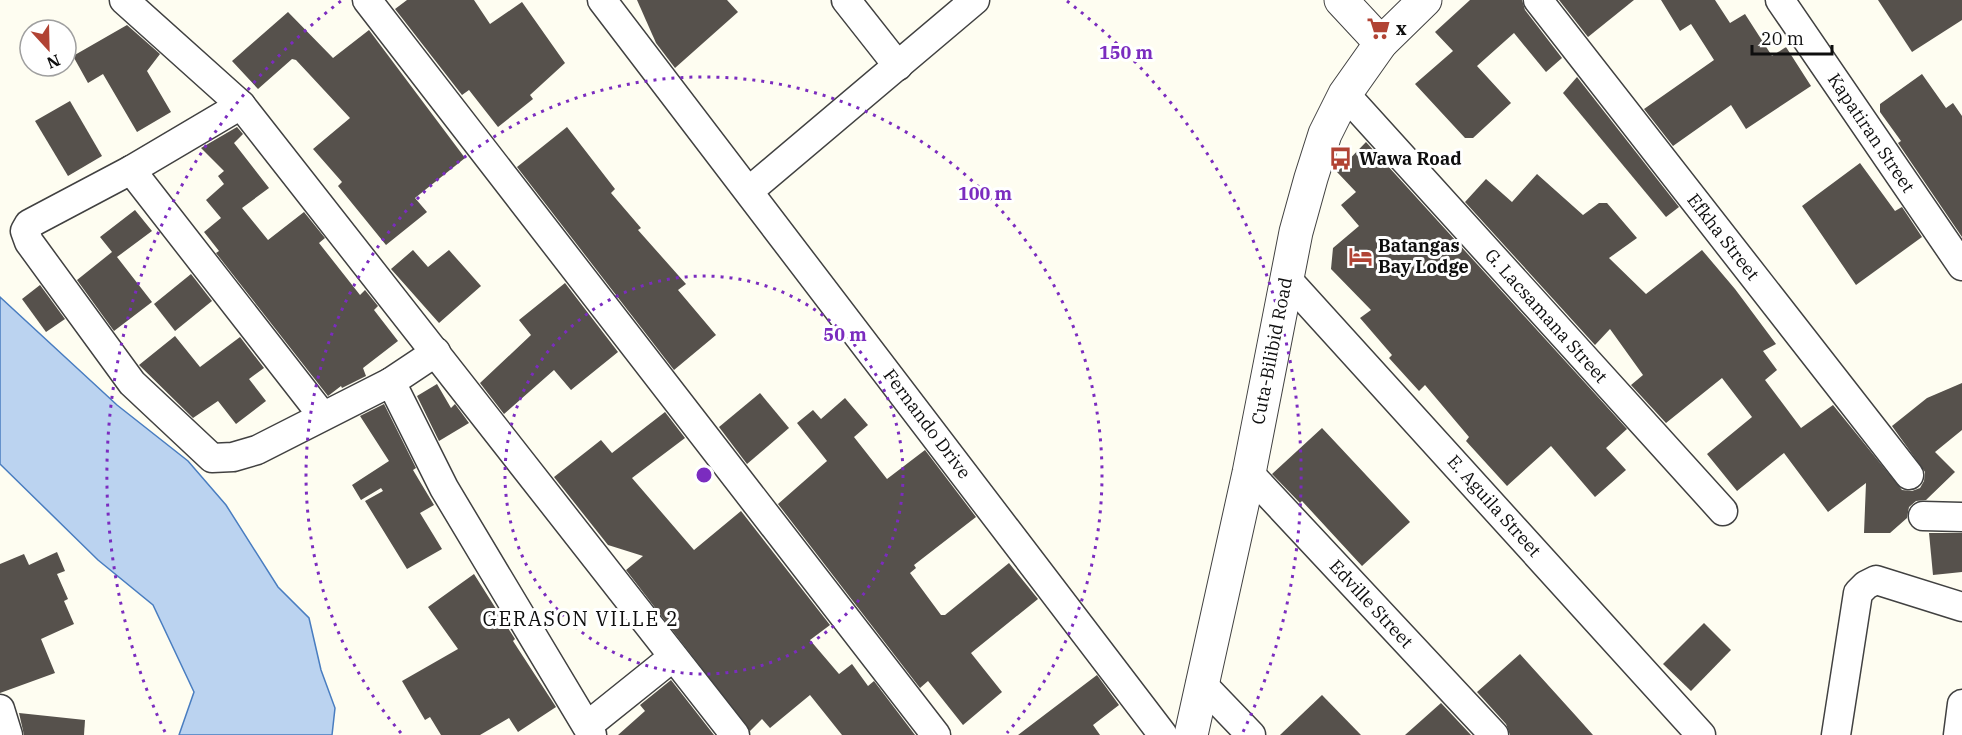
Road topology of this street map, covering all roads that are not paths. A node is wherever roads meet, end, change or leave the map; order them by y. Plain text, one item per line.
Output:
1 (124, 0) edge
2 (367, 0) edge
3 (602, 0) edge
4 (846, 0) edge
5 (975, 0) edge
6 (1341, 0) edge
7 (1425, 0) edge
8 (1538, 0) edge
9 (1780, 0) edge
10 (1381, 43) junction
11 (898, 66) junction
12 (1345, 94) junction
13 (241, 105) junction
14 (132, 170) junction
15 (749, 191) junction
16 (1962, 266) edge
17 (1287, 278) junction
18 (436, 352) junction
19 (391, 382) junction
20 (322, 415) junction
21 (1249, 473) junction
22 (1909, 475) dead end
23 (1723, 511) dead end
24 (1923, 516) dead end
25 (1962, 517) edge
26 (1962, 607) edge
27 (673, 657) junction
28 (1201, 684) junction
29 (1962, 704) edge
30 (0, 709) edge
31 (590, 731) edge
32 (8, 735) edge
33 (735, 735) edge
34 (936, 735) edge
35 (1163, 735) edge
36 (1191, 735) edge
37 (1251, 735) edge
38 (1494, 735) edge
39 (1701, 735) edge
40 (1836, 735) edge
41 (1958, 735) edge

1 - 13 street
2 - 34 street
3 - 15 street, Fernando Drive
4 - 11 street
5 - 11 street
6 - 10 street
7 - 10 street, Cuta-Bilibid Road
8 - 22 street, Efkha Street
9 - 16 street, Kapatiran Street
10 - 12 street, Cuta-Bilibid Road
11 - 15 street
12 - 17 street, Cuta-Bilibid Road
12 - 23 street, G. Lacsamana Street
13 - 14 street
13 - 18 street
14 - 20 street
14 - 20 street
15 - 35 street, Fernando Drive
17 - 21 street, Cuta-Bilibid Road
17 - 39 street, E. Aguila Street
18 - 19 street
18 - 27 street
19 - 20 street
19 - 31 street
21 - 28 street, Cuta-Bilibid Road
21 - 38 street, Edville Street
24 - 25 street
26 - 40 street
27 - 31 street
27 - 33 street
28 - 36 street, Cuta-Bilibid Road
28 - 37 street
29 - 41 street
30 - 32 street

